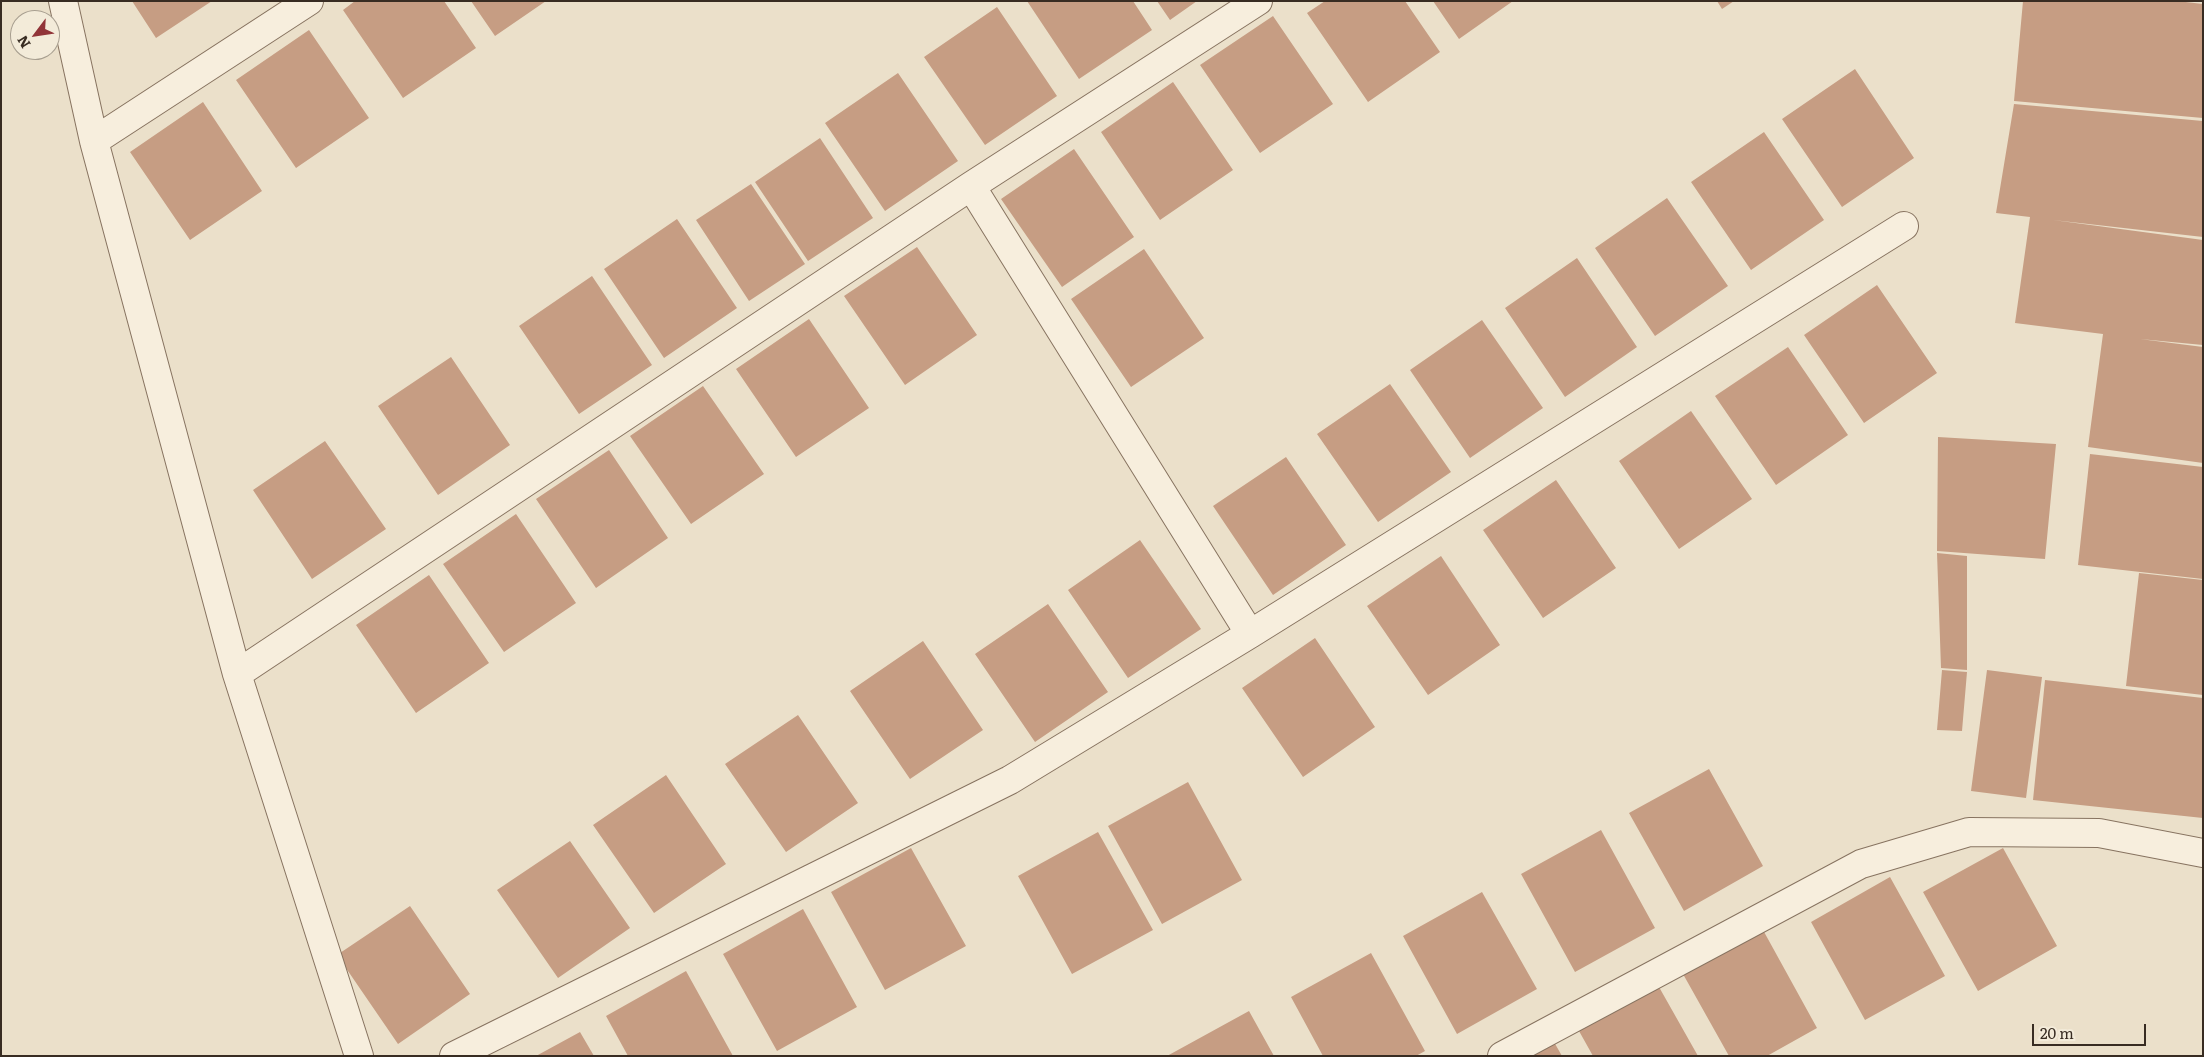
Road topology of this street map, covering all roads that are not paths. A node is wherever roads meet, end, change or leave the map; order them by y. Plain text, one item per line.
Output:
1 (63, 1) edge
2 (309, 1) edge
3 (1258, 1) edge
4 (94, 141) junction
5 (971, 186) junction
6 (1904, 226) dead end
7 (1250, 634) junction
8 (237, 674) junction
9 (2203, 853) edge
10 (359, 1056) edge
11 (454, 1056) edge
12 (1502, 1056) edge

1 - 4 street
2 - 4 street
3 - 5 street
4 - 8 street
5 - 7 street
5 - 8 street
6 - 7 street
7 - 11 street
8 - 10 street
9 - 12 street

